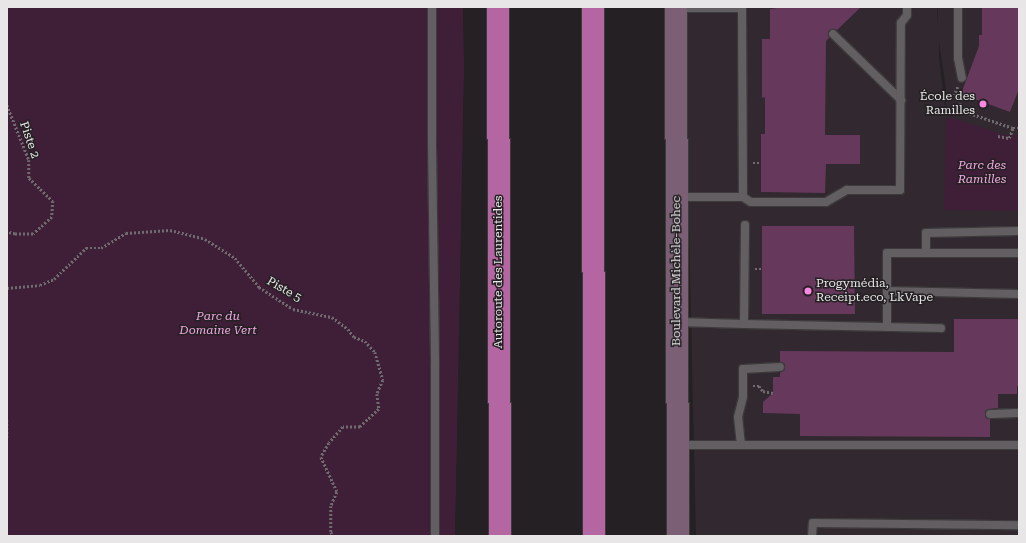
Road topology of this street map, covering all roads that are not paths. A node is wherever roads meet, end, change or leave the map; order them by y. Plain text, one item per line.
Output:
1 (432, 7) edge
2 (498, 7) edge
3 (593, 7) edge
4 (676, 7) edge
5 (907, 7) edge
6 (958, 7) edge
7 (742, 8) edge
8 (833, 34) dead end
9 (962, 78) dead end
10 (901, 100) junction
11 (677, 197) junction
12 (743, 197) junction
13 (745, 225) dead end
14 (1019, 231) edge
15 (926, 253) junction
16 (1019, 253) edge
17 (887, 291) junction
18 (1019, 294) edge
19 (678, 322) junction
20 (744, 324) junction
21 (887, 327) junction
22 (941, 328) dead end
23 (780, 367) dead end
24 (1019, 413) edge
25 (990, 414) dead end
26 (741, 444) junction
27 (678, 445) junction
28 (1019, 445) edge
29 (1019, 526) edge
30 (435, 536) edge
31 (500, 536) edge
32 (594, 536) edge
33 (678, 536) edge
34 (812, 536) edge

1 - 30 lane
2 - 31 highway, Autoroute des Laurentides
3 - 32 highway
4 - 7 lane
4 - 11 street, Boulevard Michèle-Bohec
5 - 10 lane
6 - 9 lane
7 - 12 lane
8 - 10 lane
10 - 12 lane
11 - 12 lane
11 - 19 street, Boulevard Michèle-Bohec
13 - 20 lane
14 - 15 lane
15 - 16 lane
15 - 17 lane
17 - 18 lane
17 - 21 lane
19 - 20 lane
19 - 27 street, Boulevard Michèle-Bohec
20 - 21 lane
21 - 22 lane
23 - 26 lane
24 - 25 lane
26 - 27 lane
26 - 28 lane
27 - 33 street, Boulevard Michèle-Bohec
29 - 34 lane

